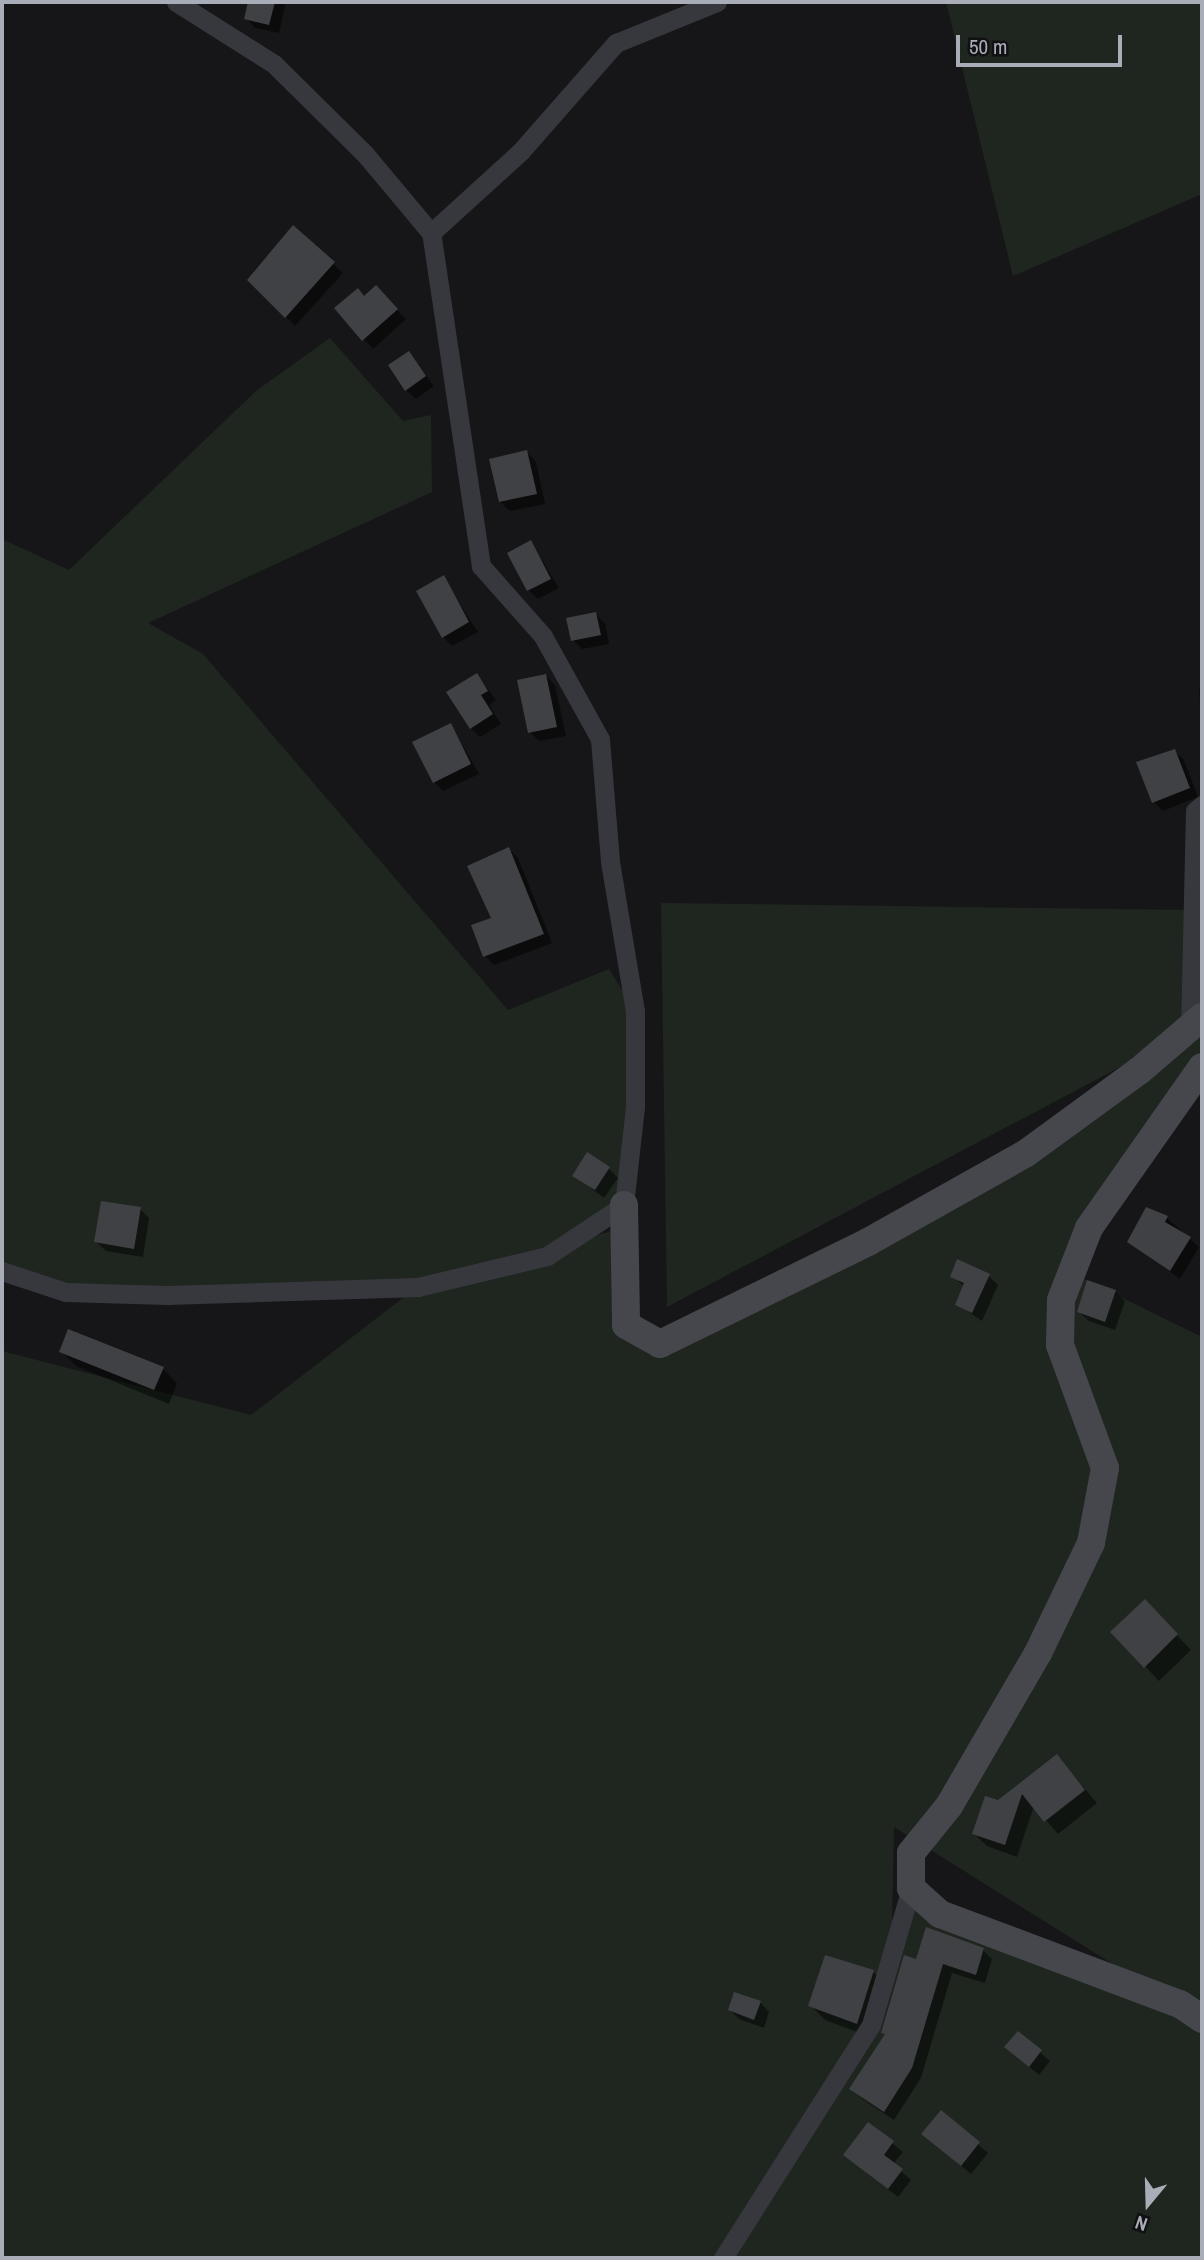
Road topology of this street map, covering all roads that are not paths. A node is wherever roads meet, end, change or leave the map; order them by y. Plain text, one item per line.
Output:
1 (176, 2) edge
2 (718, 2) edge
3 (431, 233) junction
4 (1202, 805) edge
5 (1196, 1023) edge
6 (1202, 1067) edge
7 (624, 1205) junction
8 (2, 1271) edge
9 (911, 1888) junction
10 (1202, 2020) edge
11 (723, 2258) edge

1 - 3 street
2 - 3 street
3 - 7 street
4 - 5 street
5 - 7 street
6 - 9 street
7 - 8 street
9 - 10 street
9 - 11 street

